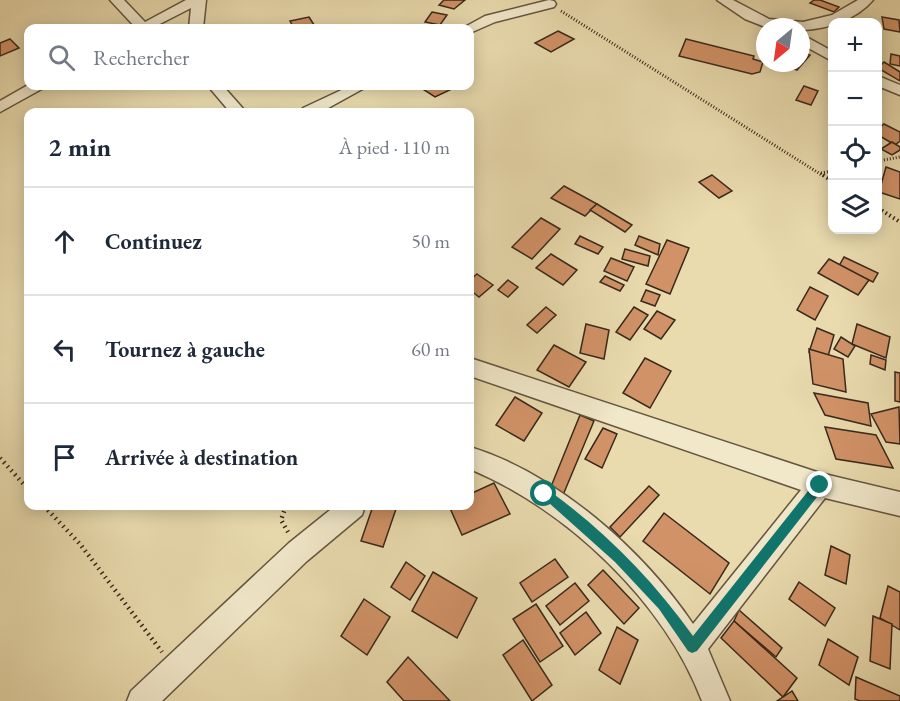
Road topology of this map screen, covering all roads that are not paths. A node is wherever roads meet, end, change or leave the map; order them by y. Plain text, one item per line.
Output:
1 (117, 0) edge
2 (197, 0) edge
3 (724, 0) edge
4 (866, 0) edge
5 (549, 4) road end
6 (756, 18) edge
7 (139, 24) edge
8 (151, 24) edge
9 (196, 24) edge
10 (810, 26) edge
11 (474, 27) edge
12 (810, 44) edge
13 (828, 55) edge
14 (882, 83) edge
15 (32, 90) edge
16 (218, 90) edge
17 (353, 90) edge
18 (900, 90) edge
19 (0, 107) edge
20 (234, 108) edge
21 (320, 108) edge
22 (474, 368) edge
23 (474, 460) edge
24 (820, 485) junction
25 (900, 504) edge
26 (348, 510) edge
27 (692, 647) junction
28 (141, 701) edge
29 (716, 701) edge

1 - 7 street
2 - 8 street
2 - 9 street
3 - 6 street
4 - 10 street
5 - 11 street
12 - 13 street
14 - 18 street
15 - 19 street
16 - 20 street
17 - 21 street
22 - 24 street
23 - 27 street
24 - 25 street
24 - 27 street
26 - 28 street
27 - 29 street

